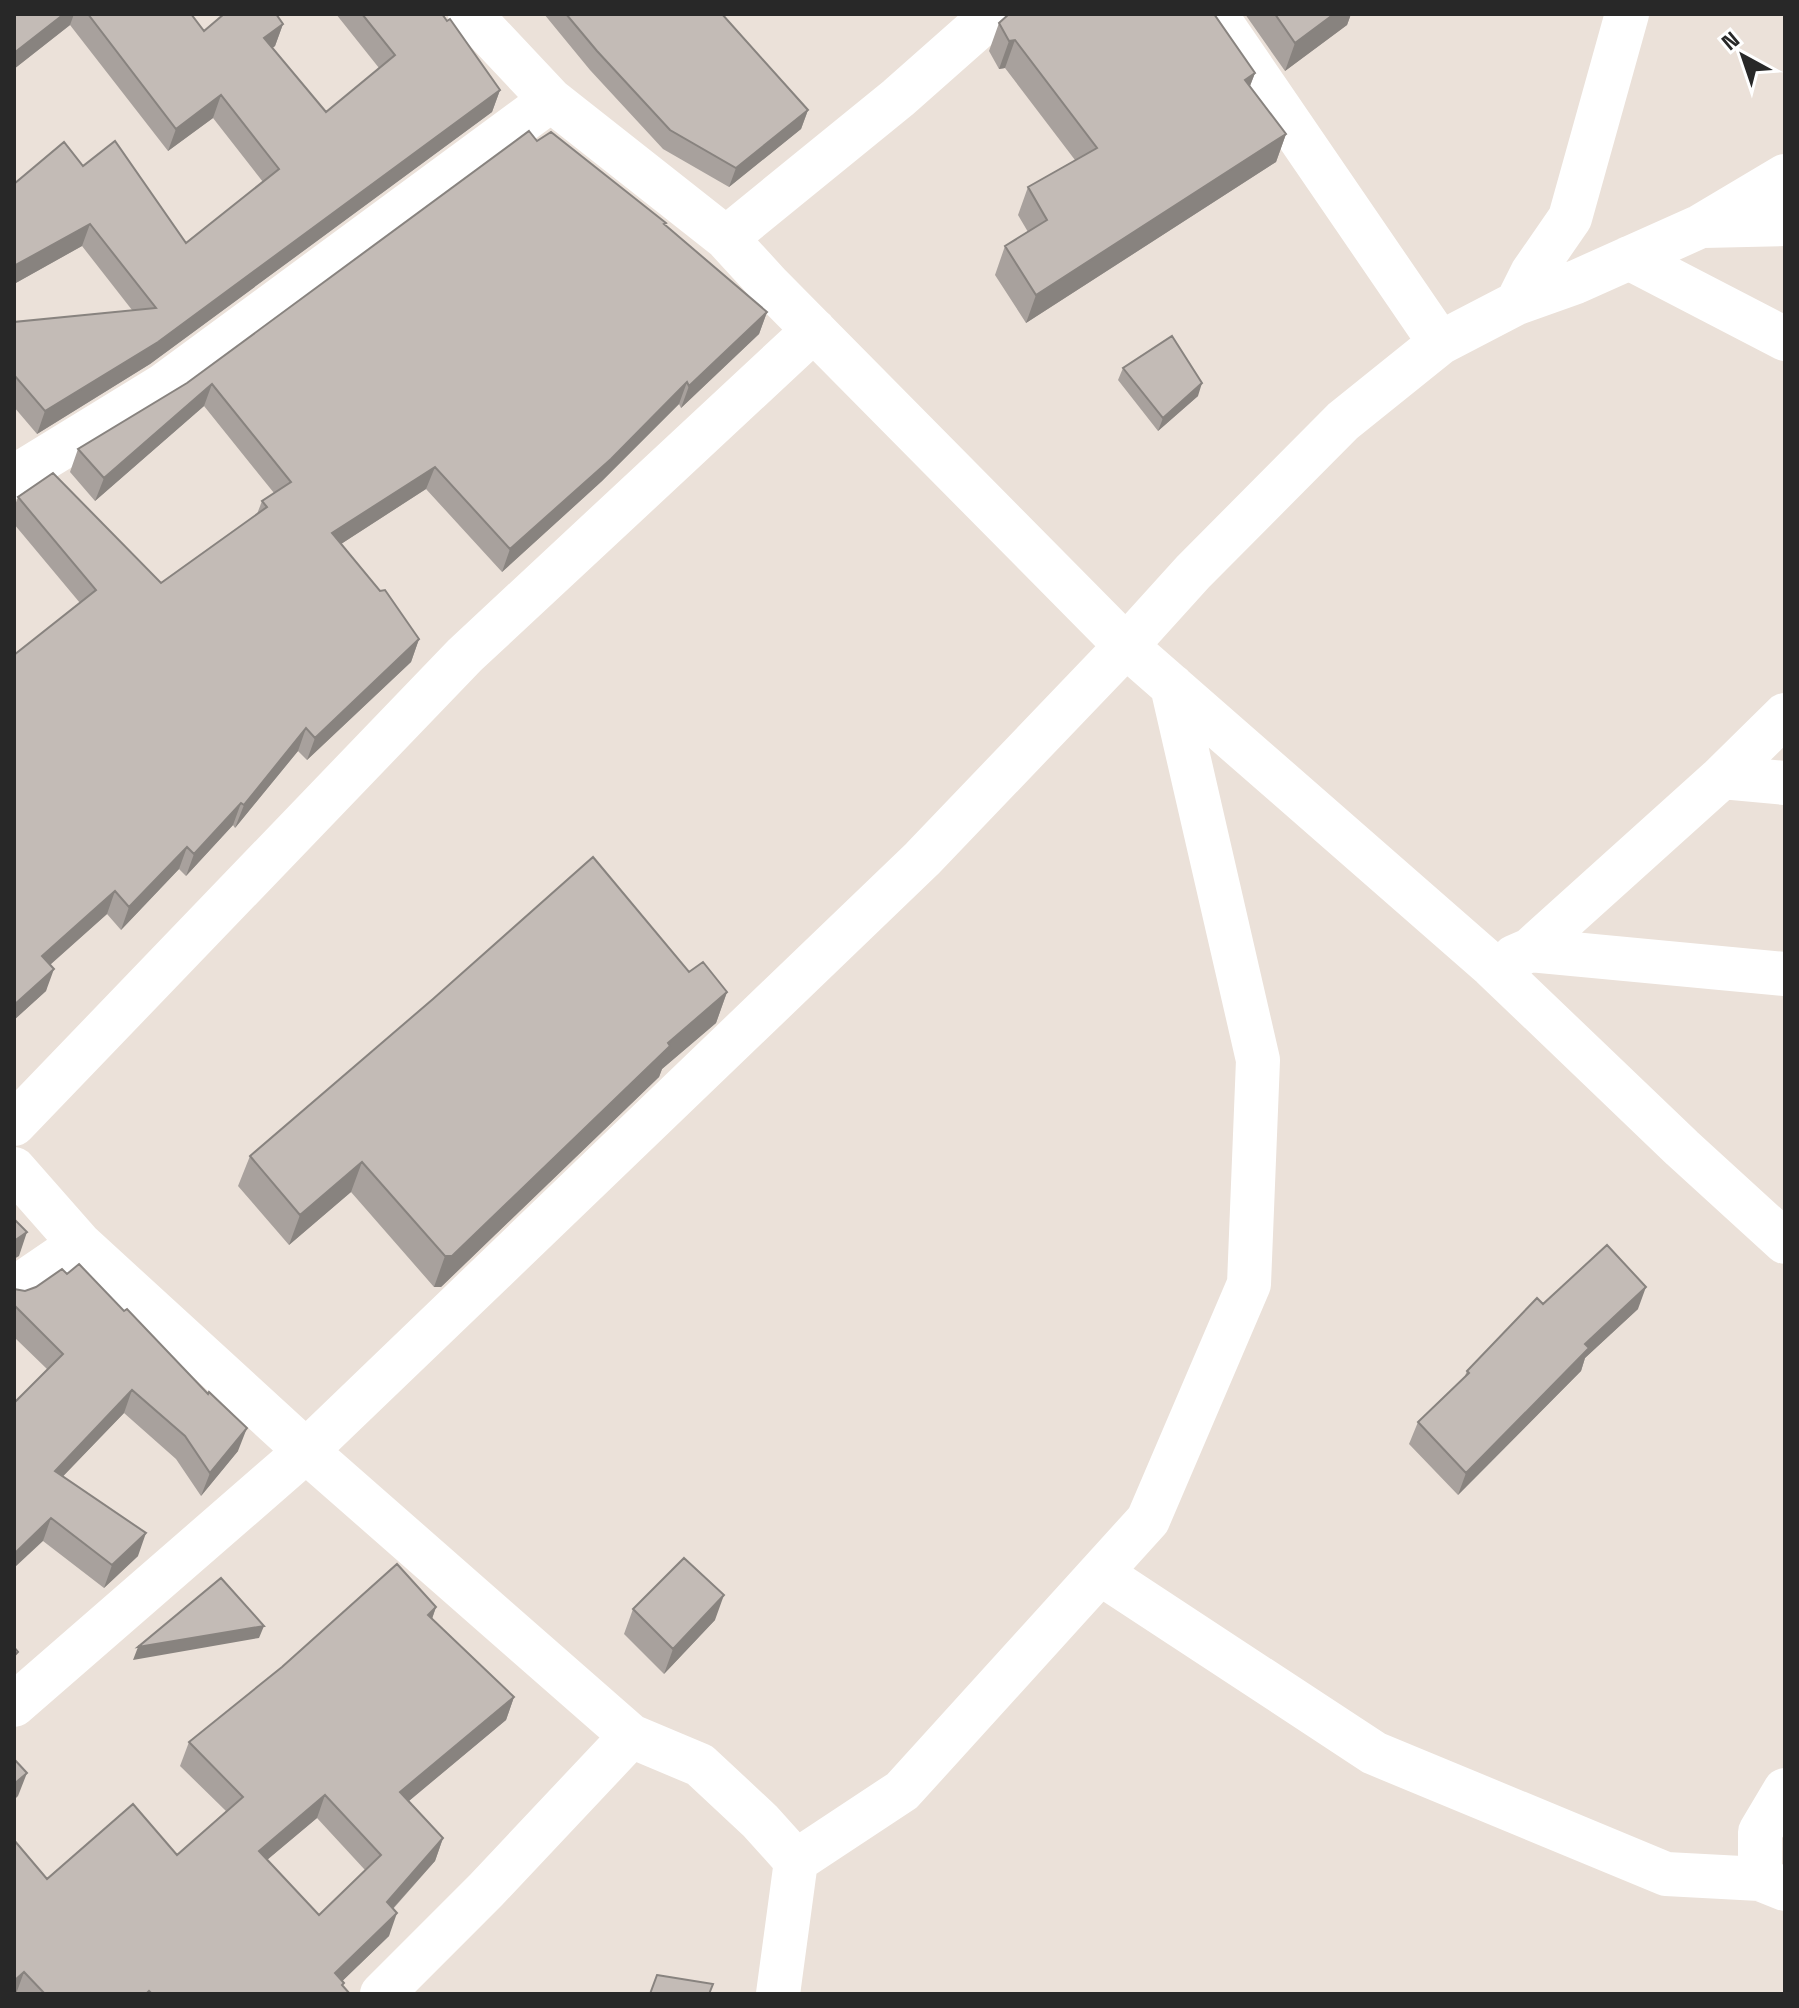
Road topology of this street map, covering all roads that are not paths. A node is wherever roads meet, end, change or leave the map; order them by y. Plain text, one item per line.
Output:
1 (470, 14) edge
2 (993, 14) edge
3 (1215, 14) edge
4 (1627, 14) edge
5 (551, 100) junction
6 (1785, 176) edge
7 (1785, 224) edge
8 (1701, 226) junction
9 (726, 238) junction
10 (1629, 258) junction
11 (1517, 303) junction
12 (814, 330) junction
13 (1785, 339) edge
14 (1440, 343) junction
15 (14, 477) edge
16 (1126, 646) junction
17 (1172, 686) junction
18 (1785, 715) edge
19 (1722, 777) junction
20 (1785, 783) edge
21 (1511, 958) junction
22 (1785, 974) edge
23 (14, 1124) edge
24 (14, 1169) edge
25 (1785, 1242) edge
26 (80, 1244) junction
27 (14, 1289) edge
28 (306, 1451) junction
29 (1100, 1573) junction
30 (14, 1705) edge
31 (631, 1736) junction
32 (1785, 1790) edge
33 (796, 1861) junction
34 (1772, 1884) edge
35 (382, 1994) edge
36 (778, 1994) edge

1 - 5 street
2 - 9 street
3 - 14 street
4 - 11 street
5 - 9 street
5 - 15 street
6 - 8 street
7 - 8 street
8 - 10 street
9 - 12 street
10 - 11 street
10 - 13 street
11 - 14 street
12 - 16 street
12 - 23 street
14 - 16 street
16 - 17 street
16 - 28 street
17 - 21 street
17 - 29 street
18 - 19 street
19 - 20 street
19 - 21 street
21 - 22 street
21 - 25 street
24 - 26 street
26 - 27 street
26 - 28 street
28 - 30 street
28 - 31 street
29 - 33 street
29 - 34 street
31 - 33 street
31 - 35 street
32 - 34 street
33 - 36 street

